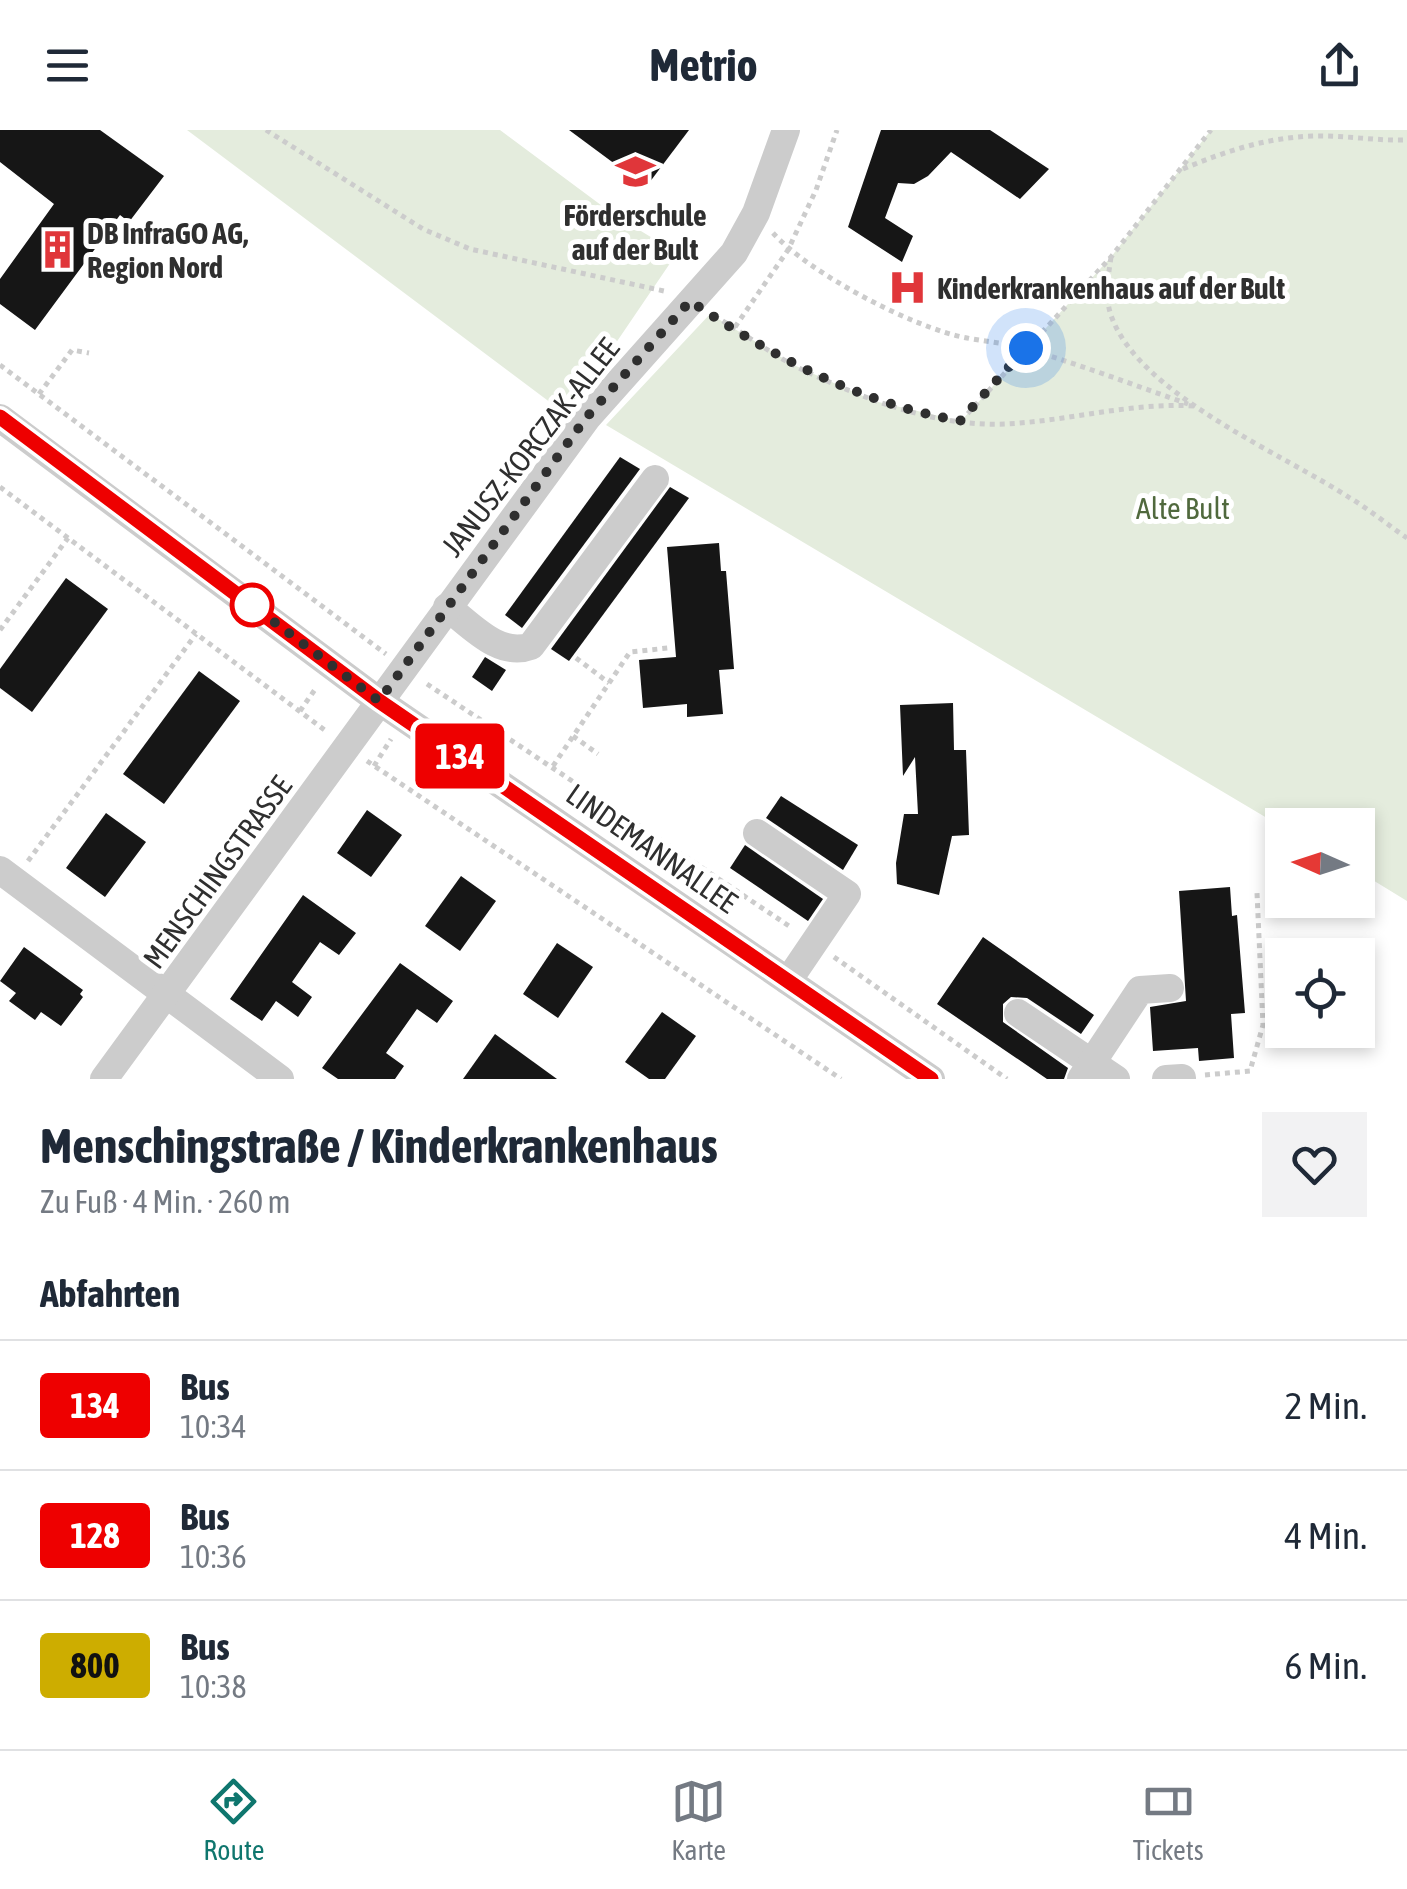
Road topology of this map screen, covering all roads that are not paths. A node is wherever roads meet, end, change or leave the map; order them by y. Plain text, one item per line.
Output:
1 (786, 130) edge
2 (0, 418) edge
3 (654, 478) dead end
4 (447, 606) junction
5 (379, 701) junction
6 (757, 833) dead end
7 (7, 875) edge
8 (788, 981) junction
9 (1170, 988) dead end
10 (168, 995) junction
11 (1018, 1013) dead end
12 (1086, 1071) edge
13 (104, 1079) edge
14 (280, 1079) edge
15 (932, 1079) edge
16 (1116, 1079) edge

1 - 4 street, JANUSZ-KORCZAK-ALLEE
2 - 5 street, LINDEMANNALLEE
3 - 4 street
4 - 5 street, JANUSZ-KORCZAK-ALLEE
5 - 8 street, LINDEMANNALLEE
5 - 10 street, MENSCHINGSTRASSE
6 - 8 street
7 - 10 street
8 - 15 street, LINDEMANNALLEE
9 - 12 street
10 - 13 street, MENSCHINGSTRASSE
10 - 14 street
11 - 12 street
12 - 16 street

